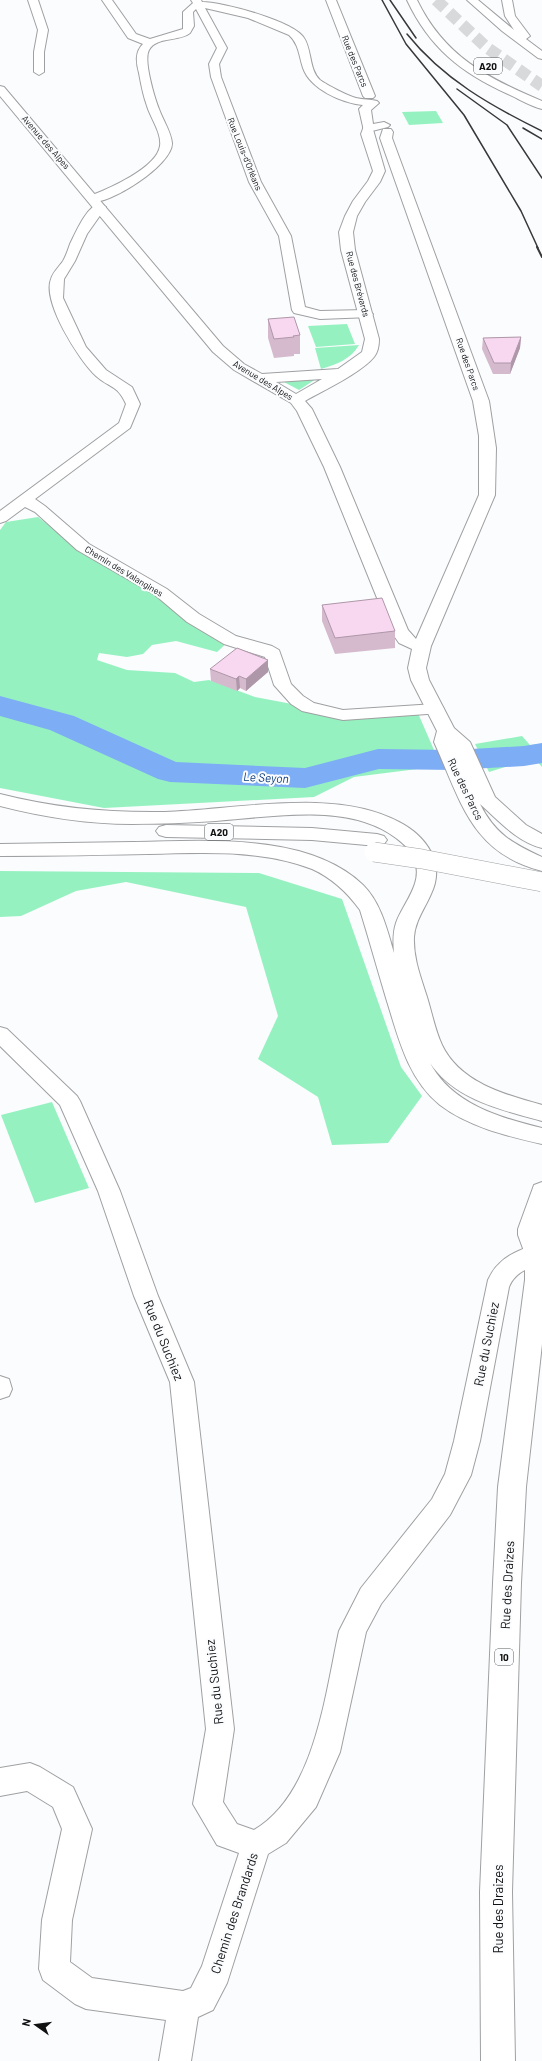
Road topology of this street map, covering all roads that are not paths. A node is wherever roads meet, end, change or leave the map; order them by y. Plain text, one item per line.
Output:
1 (33, 0) edge
2 (106, 0) edge
3 (331, 0) edge
4 (412, 0) edge
5 (472, 0) edge
6 (507, 0) edge
7 (197, 3) edge
8 (418, 6) edge
9 (150, 43) junction
10 (542, 55) edge
11 (489, 67) dead end
12 (39, 72) dead end
13 (0, 89) edge
14 (542, 99) edge
15 (371, 100) junction
16 (542, 105) edge
17 (368, 129) junction
18 (385, 129) junction
19 (97, 203) junction
20 (366, 314) junction
21 (341, 373) junction
22 (261, 379) junction
23 (296, 400) junction
24 (24, 499) junction
25 (0, 518) edge
26 (422, 646) junction
27 (435, 709) junction
28 (465, 770) junction
29 (0, 800) edge
30 (0, 814) edge
31 (542, 842) edge
32 (376, 846) junction
33 (208, 847) junction
34 (0, 850) edge
35 (542, 865) edge
36 (542, 868) edge
37 (542, 882) edge
38 (0, 1034) edge
39 (542, 1113) edge
40 (542, 1136) edge
41 (542, 1191) edge
42 (540, 1253) edge
43 (0, 1386) edge
44 (0, 1389) edge
45 (0, 1782) edge
46 (256, 1845) junction
47 (184, 2007) junction
48 (175, 2061) edge
49 (498, 2061) edge

1 - 12 street
2 - 9 street
3 - 15 main road, Rue des Parcs
4 - 8 main road
5 - 10 main road
6 - 10 main road
7 - 9 street
7 - 15 street
7 - 20 street, Rue Louis-d'Orléans
8 - 16 main road, A20
9 - 19 street
11 - 14 main road, A20
13 - 19 main road, Avenue des Alpes
15 - 17 street
15 - 18 street, Rue des Parcs
17 - 18 street
17 - 20 main road, Rue des Brévards
18 - 26 main road, Rue des Parcs
19 - 22 main road, Avenue des Alpes
19 - 24 street
20 - 21 main road, Rue des Brévards
21 - 22 main road
21 - 23 main road, Rue des Brévards
22 - 23 main road, Avenue des Alpes
23 - 26 main road, Avenue des Alpes
24 - 25 street
24 - 27 street, Chemin des Valangines
26 - 27 main road, Rue des Parcs
27 - 28 main road, Rue des Parcs
28 - 31 main road, Rue des Parcs
28 - 35 main road, Rue des Parcs
29 - 39 main road
30 - 32 main road, A20
32 - 33 main road, A20
32 - 36 main road, A20
32 - 37 main road, A20, bridge
33 - 34 main road, A20
33 - 40 main road
38 - 46 street, Rue du Suchiez
41 - 42 main road, Rue des Draizes / 10
42 - 46 street, Rue du Suchiez
42 - 49 main road, Rue des Draizes / 10
43 - 44 street
45 - 47 street
46 - 47 street, Chemin des Brandards
47 - 48 street

